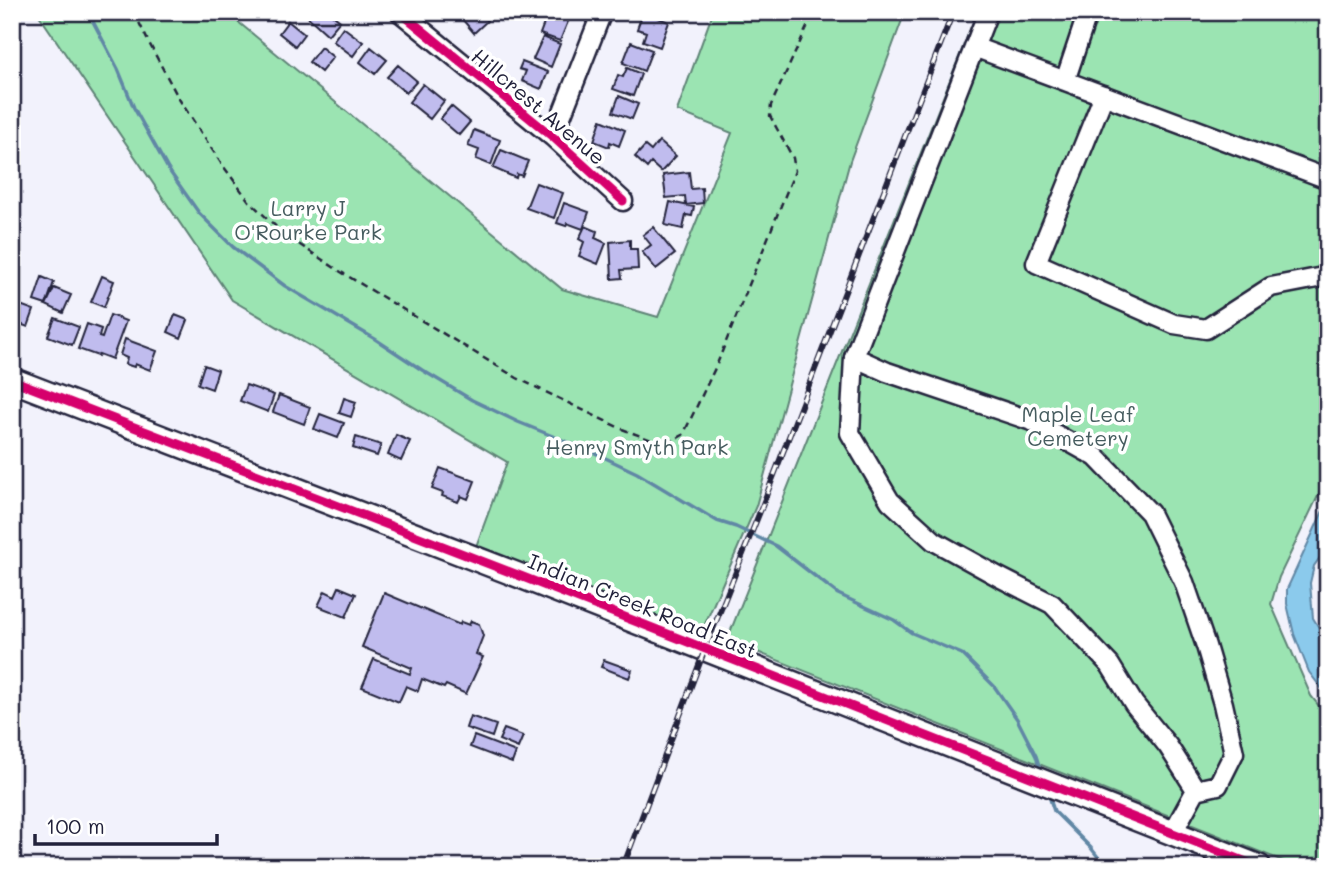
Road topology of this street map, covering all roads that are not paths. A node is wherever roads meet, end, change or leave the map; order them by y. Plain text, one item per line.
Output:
1 (400, 12) edge
2 (602, 12) edge
3 (988, 12) edge
4 (1088, 12) edge
5 (974, 47) junction
6 (1065, 81) junction
7 (1104, 96) junction
8 (553, 137) junction
9 (1328, 179) edge
10 (623, 201) dead end
11 (1328, 276) edge
12 (854, 357) junction
13 (12, 380) edge
14 (1196, 790) junction
15 (1172, 834) junction
16 (1259, 867) edge

1 - 8 street, Hillcrest Avenue
2 - 8 street
3 - 5 street
4 - 6 street
5 - 6 street
5 - 12 street
6 - 7 street
7 - 9 street
7 - 11 street
8 - 10 street, Hillcrest Avenue
12 - 14 street
12 - 14 street
13 - 15 main road, Indian Creek Road East
14 - 15 street
15 - 16 main road, Indian Creek Road East

